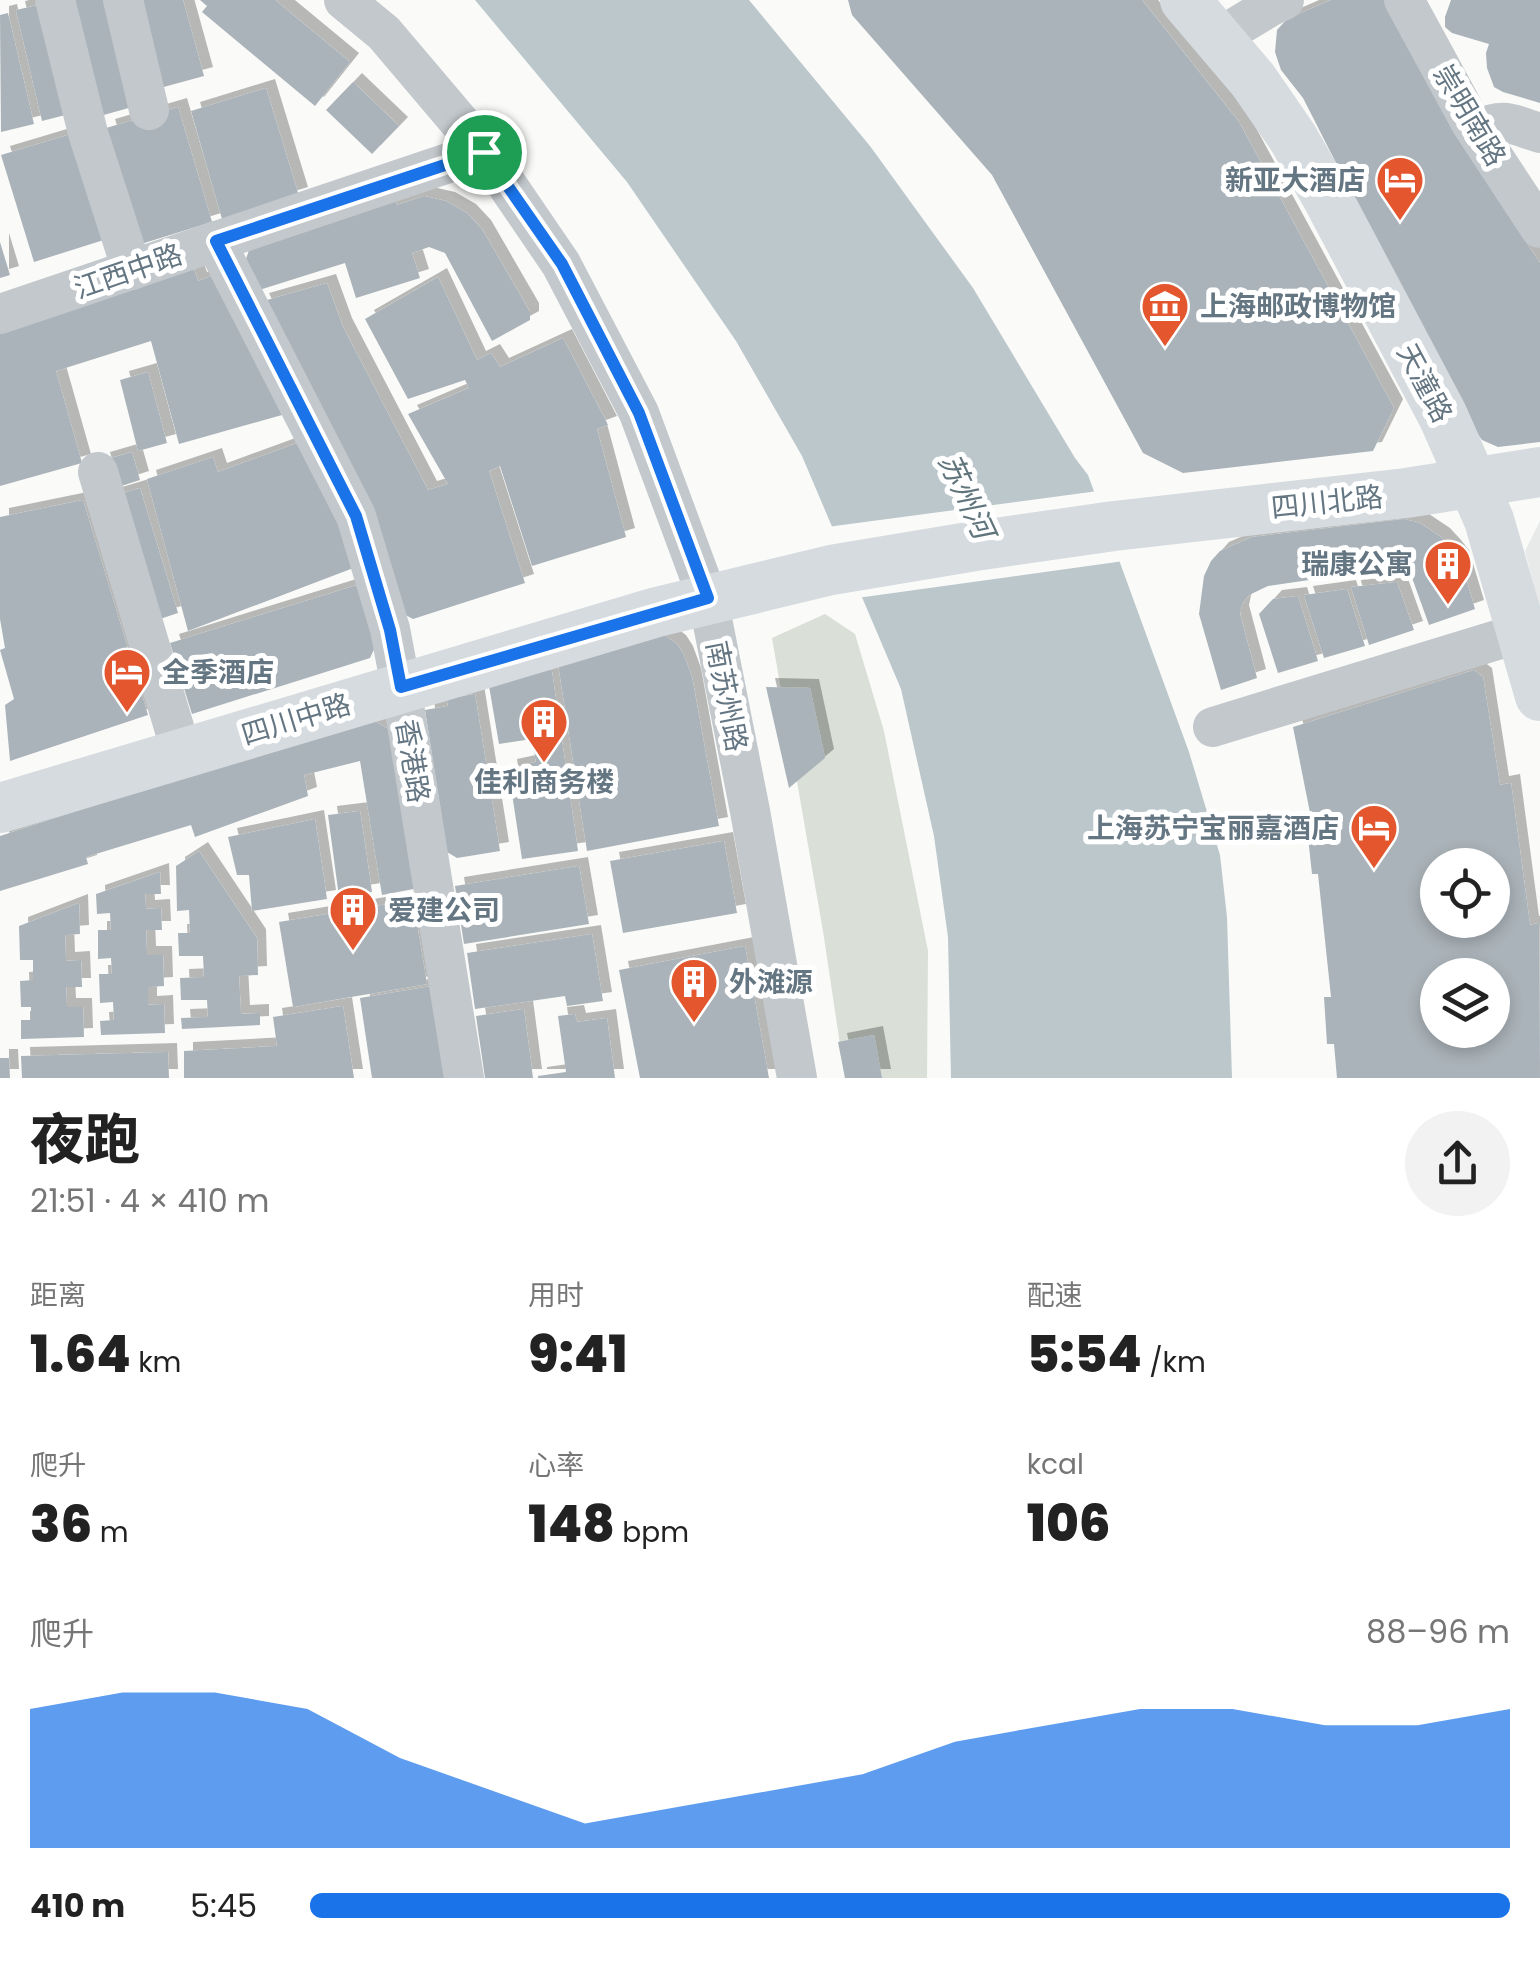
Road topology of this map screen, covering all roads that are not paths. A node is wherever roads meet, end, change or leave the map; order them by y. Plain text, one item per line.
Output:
1 (55, 0) edge
2 (123, 0) edge
3 (344, 0) edge
4 (1185, 0) edge
5 (1284, 0) edge
6 (1404, 0) edge
7 (1218, 38) junction
8 (149, 110) dead end
9 (1476, 130) junction
10 (1540, 133) edge
11 (484, 152) junction
12 (1540, 228) edge
13 (216, 241) junction
14 (132, 270) junction
15 (0, 314) edge
16 (98, 472) dead end
17 (1540, 472) edge
18 (1474, 482) junction
19 (708, 598) junction
20 (1522, 632) junction
21 (401, 687) junction
22 (1540, 696) edge
23 (1213, 727) dead end
24 (182, 754) junction
25 (0, 808) edge
26 (464, 1078) edge
27 (797, 1078) edge

1 - 14 street
2 - 8 street
3 - 11 street, 南苏州路
4 - 7 main road, 天潼路
5 - 7 street
6 - 9 street, 崇明南路
7 - 18 main road, 天潼路
9 - 10 street
9 - 12 street, 崇明南路
11 - 13 street, 江西中路
11 - 19 street, 南苏州路
13 - 14 street, 江西中路
13 - 21 street, 香港路
14 - 15 street, 江西中路
16 - 24 street
17 - 18 main road, 四川北路
18 - 19 main road, 四川北路
18 - 20 main road, 天潼路
19 - 21 main road, 四川中路
19 - 27 street, 南苏州路
20 - 22 main road, 天潼路
20 - 23 street
21 - 24 main road, 四川中路
21 - 26 street, 香港路
24 - 25 main road, 四川中路

